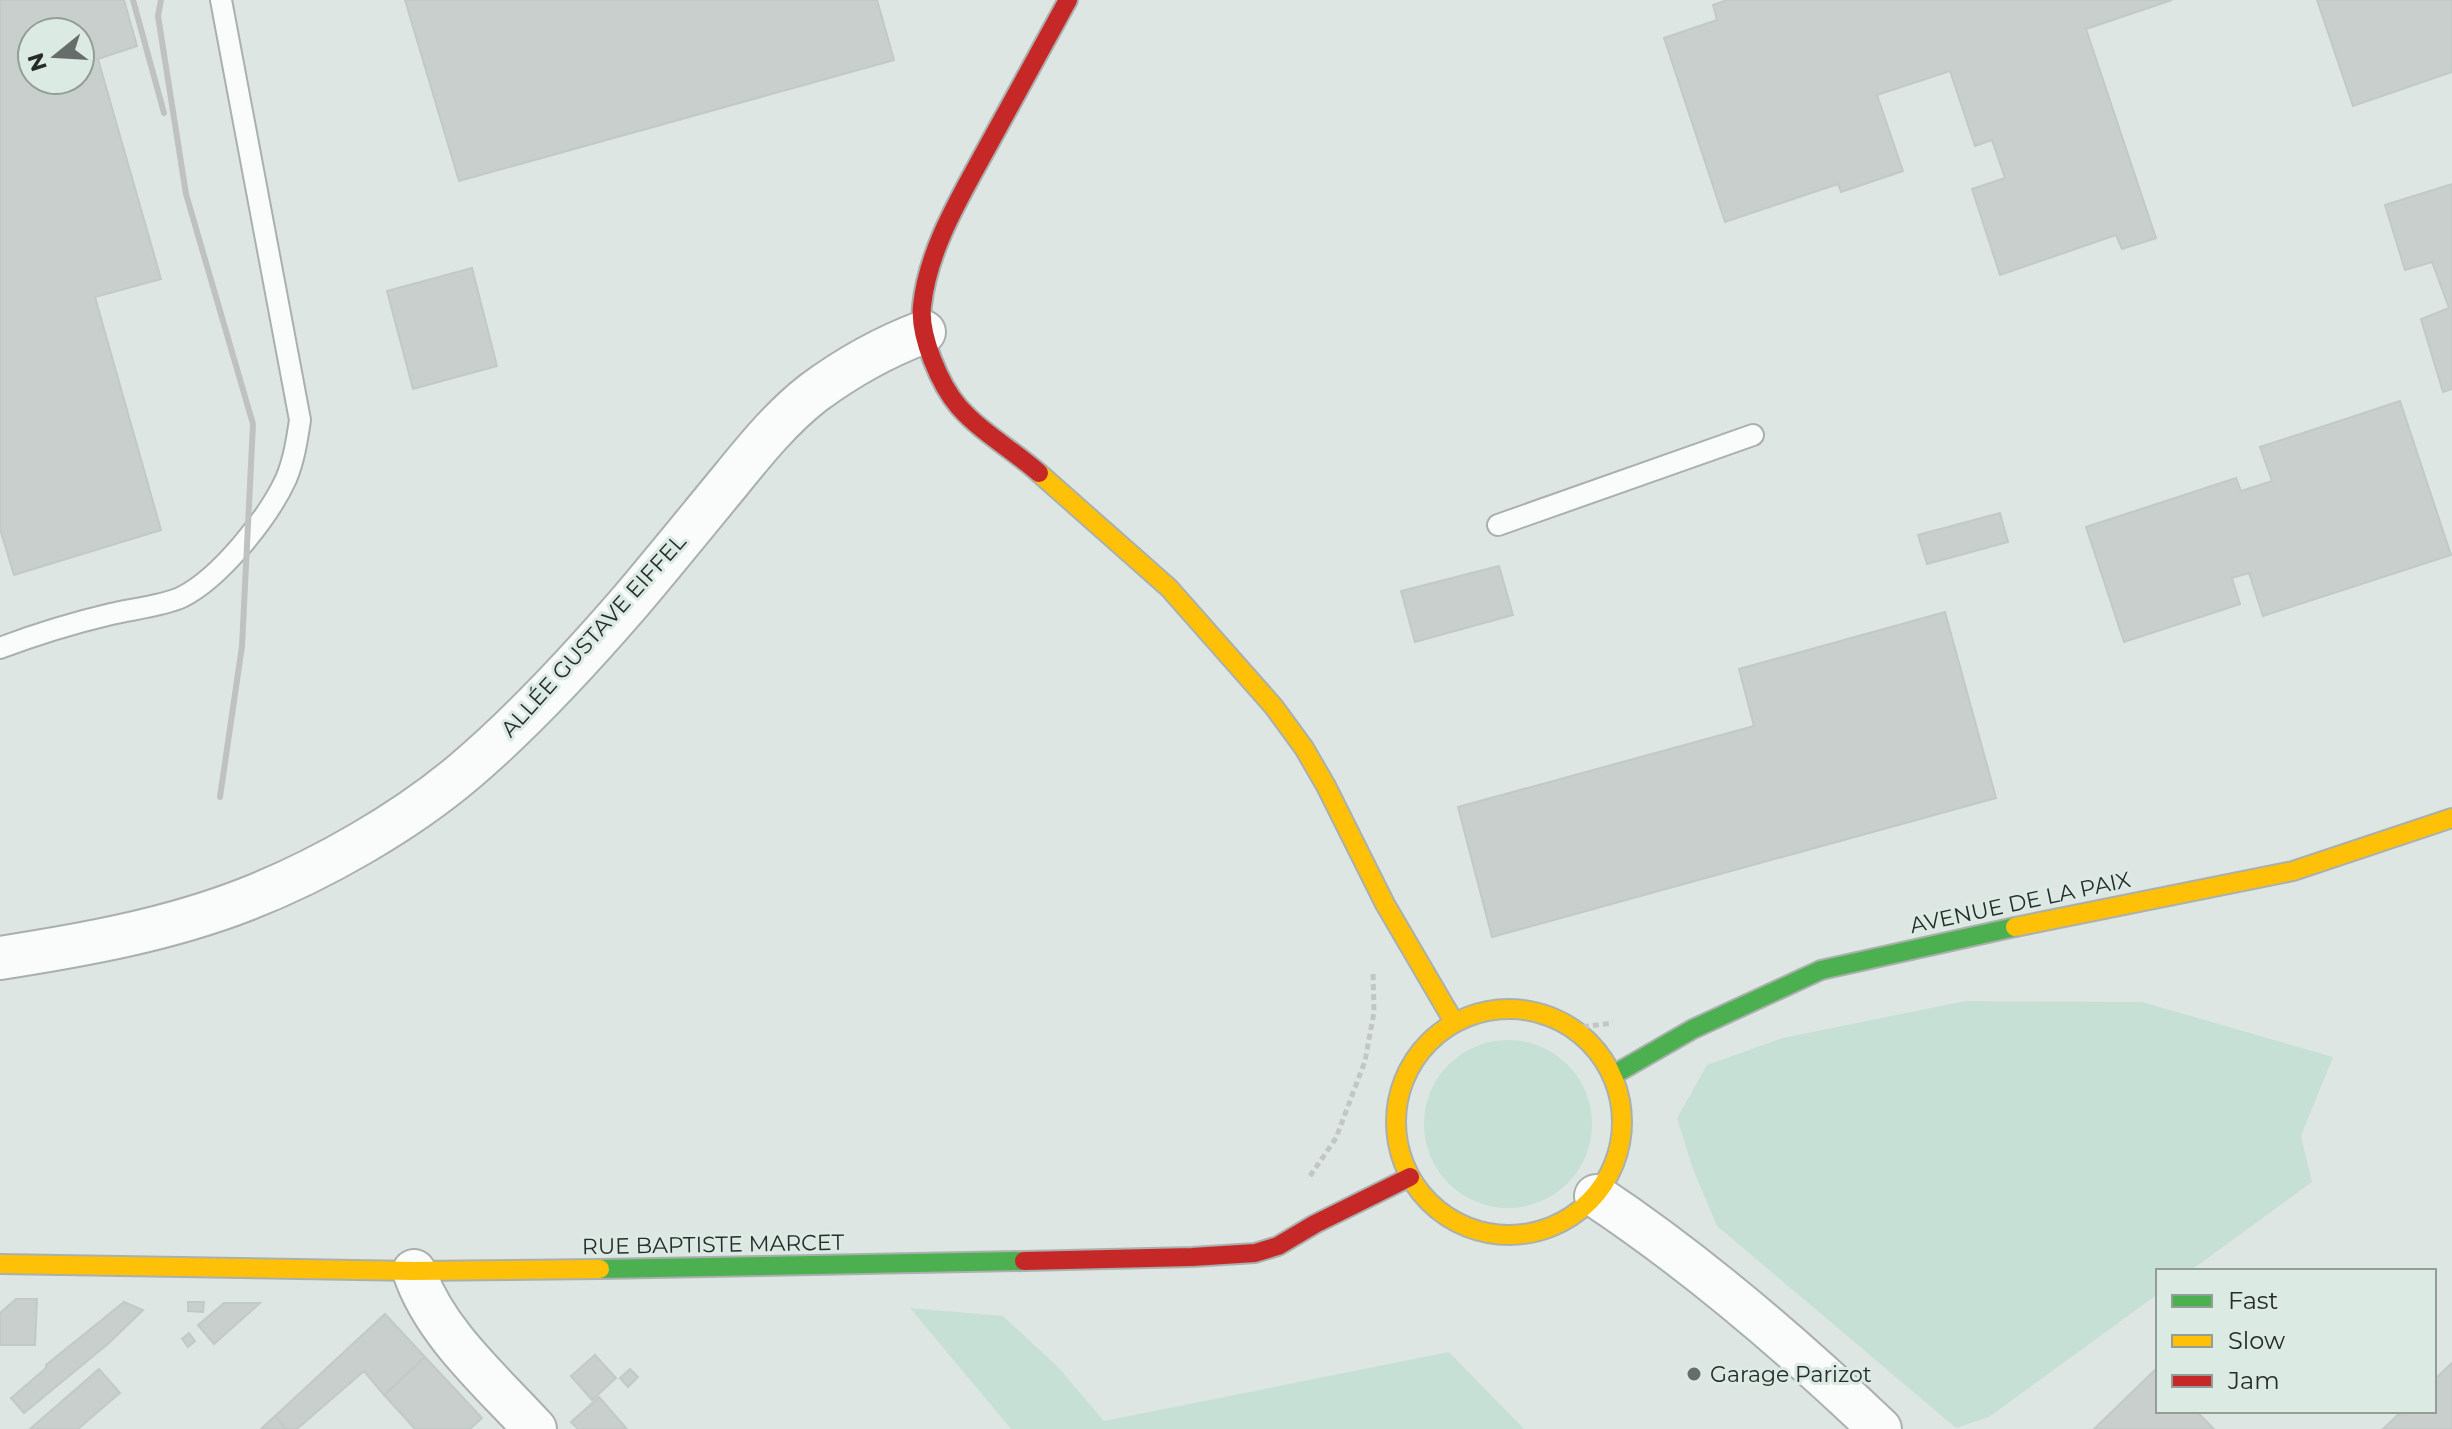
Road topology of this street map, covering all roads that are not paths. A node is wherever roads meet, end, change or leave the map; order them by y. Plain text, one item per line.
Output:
1 (221, 0) edge
2 (1068, 0) edge
3 (924, 332) junction
4 (1753, 435) dead end
5 (1498, 525) dead end
6 (0, 648) edge
7 (2452, 818) edge
8 (0, 958) edge
9 (1454, 1022) junction
10 (1613, 1075) junction
11 (1410, 1177) junction
12 (1596, 1196) junction
13 (0, 1264) edge
14 (414, 1271) junction
15 (535, 1429) edge
16 (1880, 1429) edge

1 - 6 lane
2 - 3 street
3 - 8 street, ALLÉE GUSTAVE EIFFEL
3 - 9 street
4 - 5 lane
7 - 10 street, AVENUE DE LA PAIX
9 - 10 street
9 - 11 street
10 - 12 street
11 - 12 street
11 - 14 street, RUE BAPTISTE MARCET
12 - 16 street
13 - 14 street, RUE BAPTISTE MARCET
14 - 15 street

